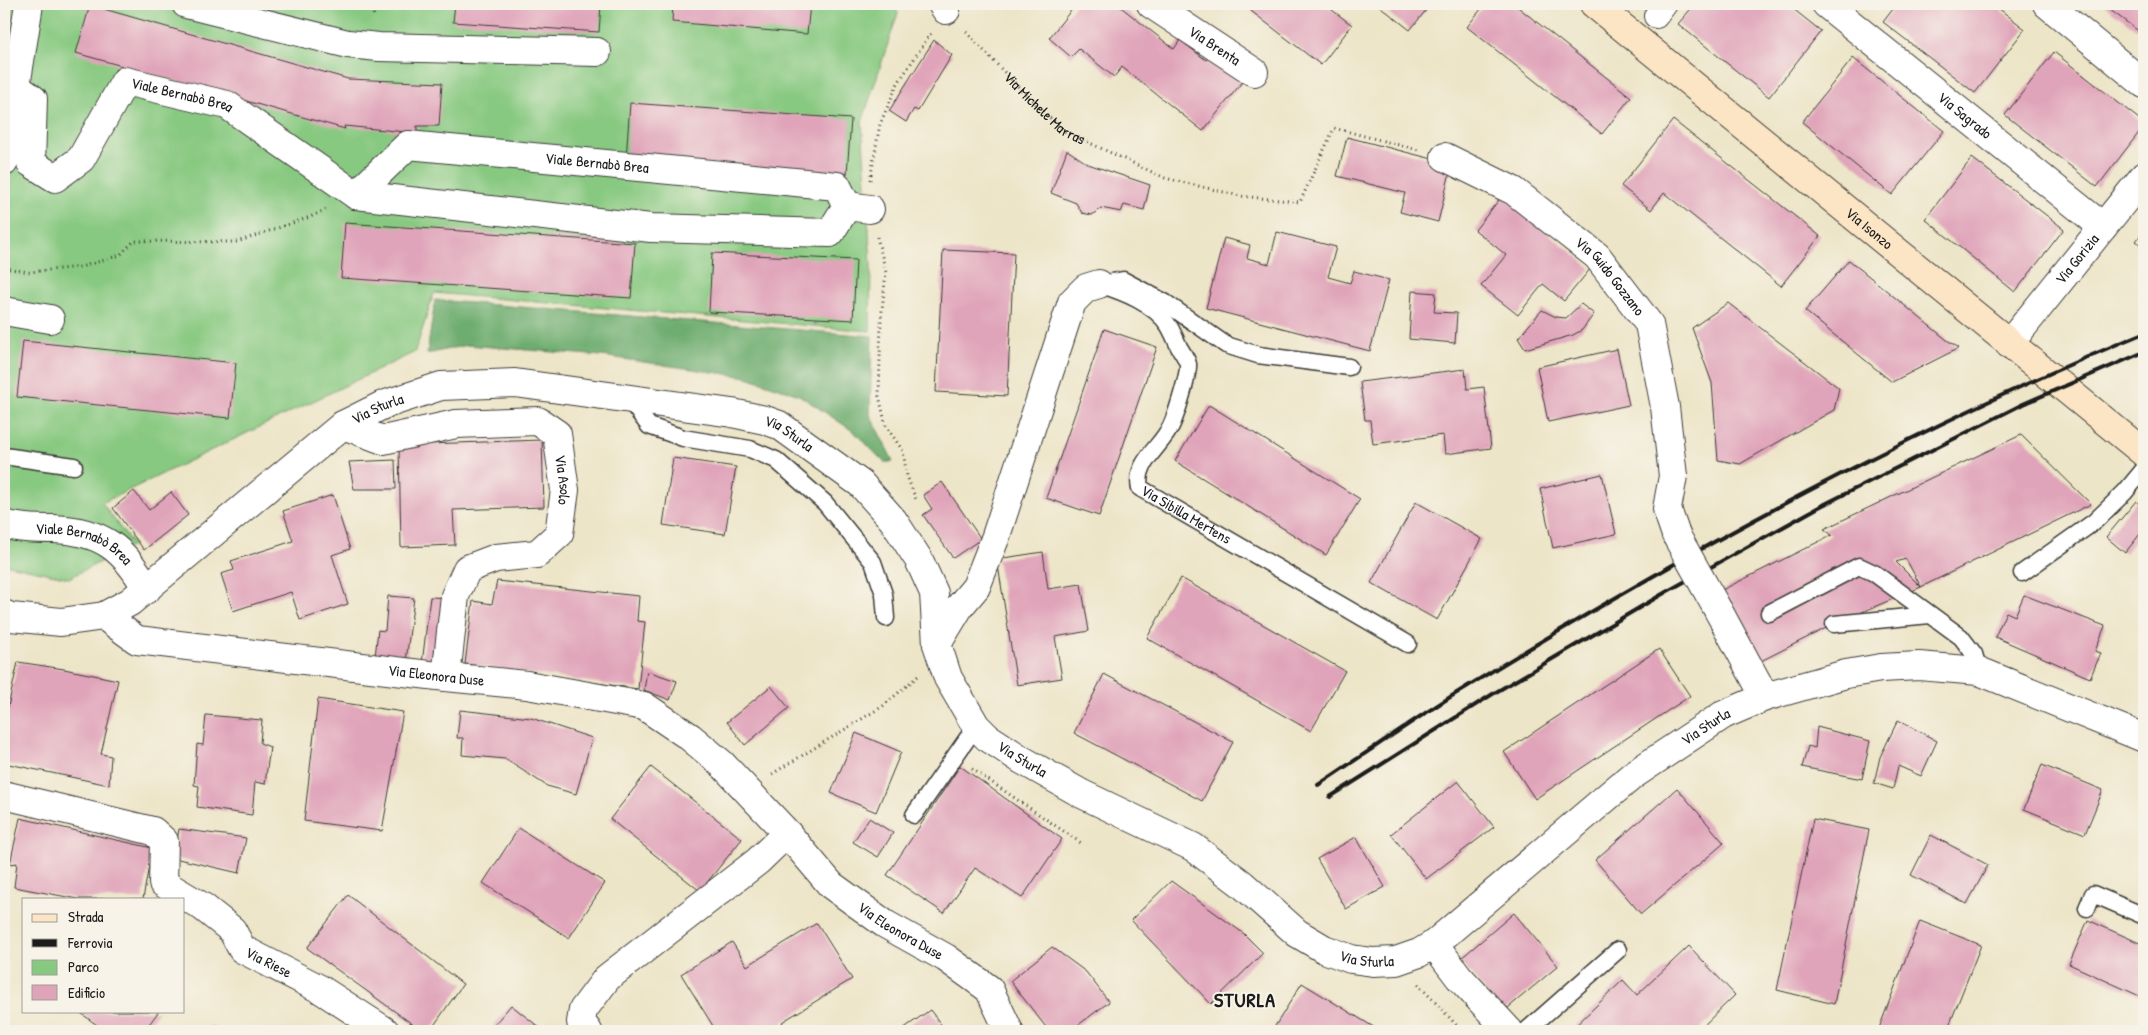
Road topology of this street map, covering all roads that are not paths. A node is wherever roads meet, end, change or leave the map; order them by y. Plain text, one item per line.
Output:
1 (29, 4) edge
2 (186, 4) edge
3 (1151, 4) edge
4 (1594, 4) edge
5 (1826, 4) edge
6 (2047, 4) edge
7 (597, 52) dead end
8 (1254, 72) dead end
9 (2144, 84) edge
10 (15, 86) junction
11 (1445, 157) road end
12 (4, 162) edge
13 (2144, 176) edge
14 (356, 195) junction
15 (2103, 227) junction
16 (1098, 284) junction
17 (4, 311) edge
18 (50, 319) dead end
19 (2009, 344) junction
20 (1348, 368) dead end
21 (628, 398) junction
22 (343, 425) junction
23 (2144, 452) edge
24 (4, 456) edge
25 (74, 466) dead end
26 (2144, 469) edge
27 (4, 524) edge
28 (2022, 572) dead end
29 (147, 589) junction
30 (1769, 613) dead end
31 (4, 614) edge
32 (1930, 615) junction
33 (104, 616) junction
34 (886, 618) dead end
35 (1834, 624) dead end
36 (937, 644) junction
37 (1408, 644) dead end
38 (1979, 671) junction
39 (446, 678) junction
40 (1765, 698) junction
41 (976, 726) junction
42 (2144, 738) edge
43 (4, 795) edge
44 (914, 815) dead end
45 (787, 833) junction
46 (2087, 908) dead end
47 (2144, 916) edge
48 (1427, 949) junction
49 (1618, 950) dead end
50 (585, 1020) edge
51 (385, 1031) edge
52 (1008, 1031) edge
53 (1484, 1031) edge
54 (1509, 1031) edge
55 (1526, 1031) edge

1 - 10 street
2 - 7 street
3 - 8 street, Via Brenta
4 - 19 main road, Via Isonzo
5 - 15 street, Via Sagrado
6 - 9 street
10 - 12 street
10 - 14 street, Viale Bernabò Brea
11 - 40 street, Via Guido Gozzano, bridge
13 - 15 street, Via Gorizia
14 - 14 street, Viale Bernabò Brea
15 - 19 street, Via Gorizia
16 - 20 lane
16 - 36 street
16 - 37 lane, Via Sibilla Mertens
17 - 18 street
19 - 23 main road, Via Isonzo
21 - 22 street, Via Sturla
21 - 34 lane
21 - 36 street, Via Sturla
22 - 29 street, Via Sturla
22 - 39 street, Via Asolo
24 - 25 lane
26 - 28 lane
27 - 29 street, Viale Bernabò Brea
29 - 33 street, Via Sturla
30 - 32 lane
31 - 33 street, Via Sturla
32 - 35 lane
32 - 38 lane
33 - 39 street, Via Eleonora Duse
36 - 41 street, Via Sturla
38 - 40 street, Via Sturla
38 - 42 street, Via Sturla
39 - 45 street, Via Eleonora Duse
40 - 48 street, Via Sturla
41 - 44 lane
41 - 48 street, Via Sturla
43 - 51 street, Via Riese
45 - 50 street
45 - 52 street, Via Eleonora Duse
46 - 47 lane
48 - 53 street
48 - 54 street
49 - 55 lane

